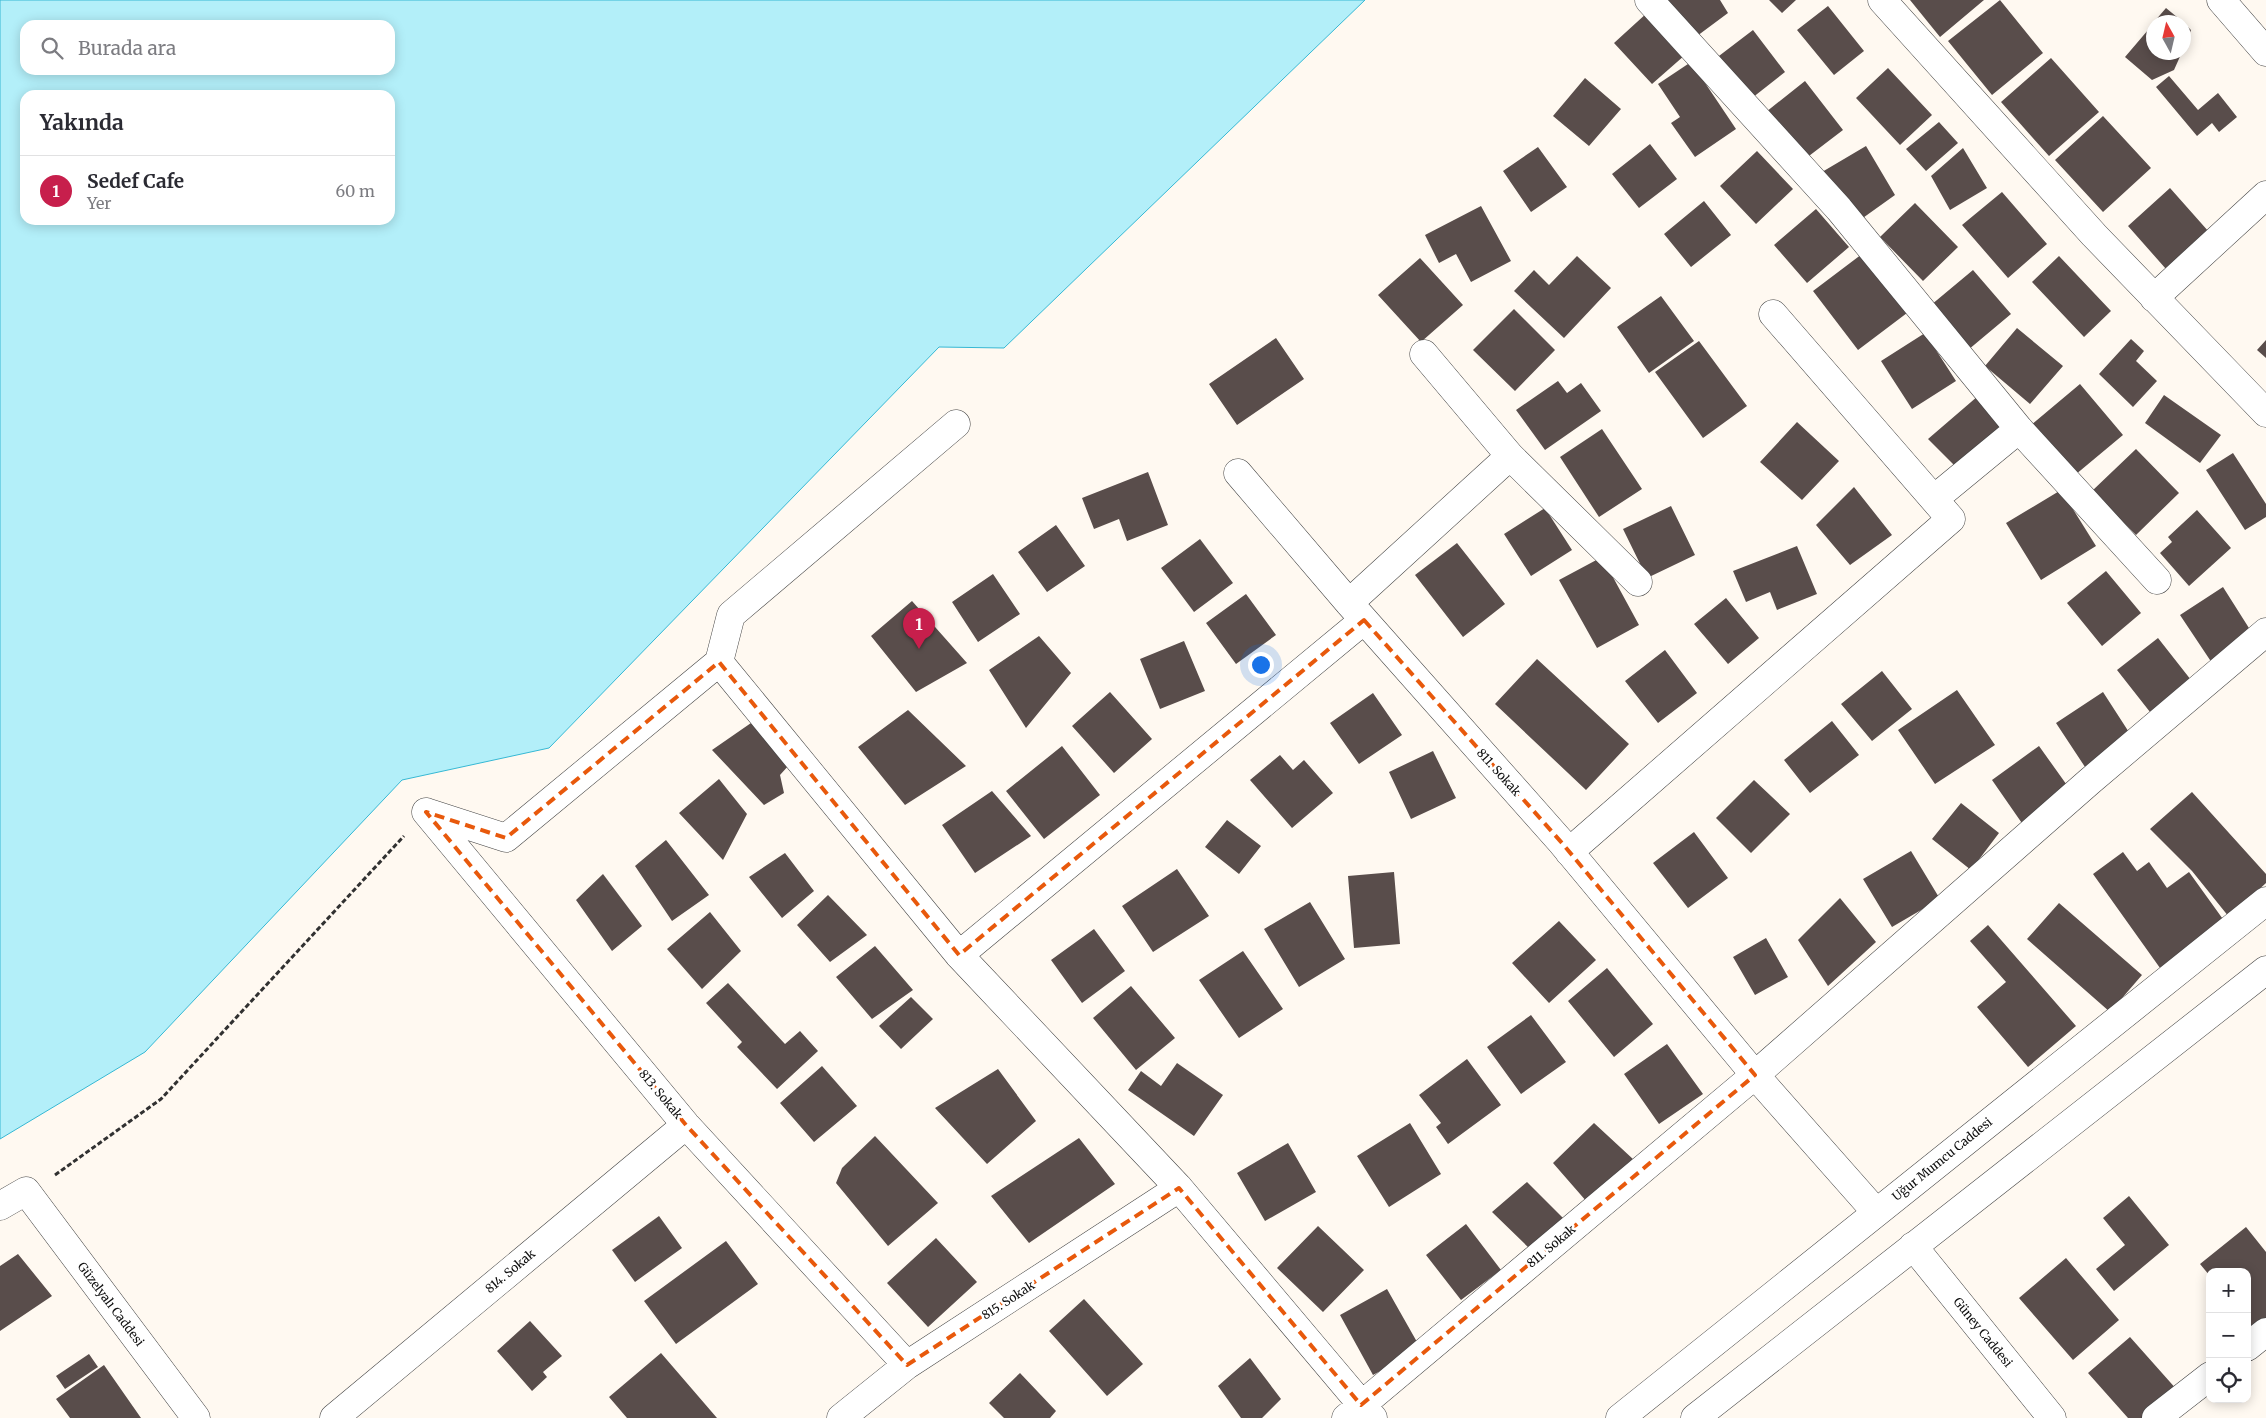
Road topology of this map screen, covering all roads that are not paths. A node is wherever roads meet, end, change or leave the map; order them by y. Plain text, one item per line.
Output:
1 (1649, 0) edge
2 (1882, 0) edge
3 (2221, 0) edge
4 (2266, 52) edge
5 (2266, 195) edge
6 (2154, 298) junction
7 (1773, 314) dead end
8 (1424, 354) dead end
9 (2266, 413) edge
10 (956, 424) dead end
11 (2019, 429) junction
12 (1510, 456) junction
13 (1238, 473) dead end
14 (1934, 500) junction
15 (2157, 580) dead end
16 (1638, 582) dead end
17 (1357, 611) junction
18 (2266, 632) edge
19 (719, 662) junction
20 (1569, 852) junction
21 (2266, 901) edge
22 (959, 955) junction
23 (2266, 970) edge
24 (1755, 1075) junction
25 (686, 1125) junction
26 (1179, 1188) junction
27 (0, 1206) edge
28 (1876, 1212) junction
29 (1914, 1246) junction
30 (2266, 1332) edge
31 (2251, 1344) edge
32 (907, 1365) junction
33 (2206, 1379) edge
34 (1360, 1414) edge
35 (196, 1418) edge
36 (334, 1418) edge
37 (841, 1418) edge
38 (1620, 1418) edge
39 (1695, 1418) edge
40 (2052, 1418) edge
41 (2156, 1418) edge

1 - 11 street
2 - 6 street
3 - 4 street
5 - 6 street
6 - 9 street
7 - 14 street
8 - 12 street
10 - 19 street
11 - 14 street
11 - 15 street
12 - 16 street
12 - 17 street
13 - 17 street, 811. Sokak
14 - 20 street
17 - 20 street, 811. Sokak
17 - 22 street
18 - 24 street
19 - 22 street
19 - 25 street, 813. Sokak
20 - 24 street, 811. Sokak
21 - 28 street, Uğur Mumcu Caddesi
22 - 26 street
23 - 29 street
24 - 28 street, 811. Sokak
24 - 34 street, 811. Sokak
25 - 32 street, 813. Sokak
25 - 36 street, 814. Sokak
26 - 32 street, 815. Sokak
26 - 34 street
27 - 35 street, Güzelyalı Caddesi
28 - 38 street, Uğur Mumcu Caddesi
29 - 39 street
29 - 40 street, Güney Caddesi
30 - 31 street
32 - 37 street, 815. Sokak
33 - 41 street

